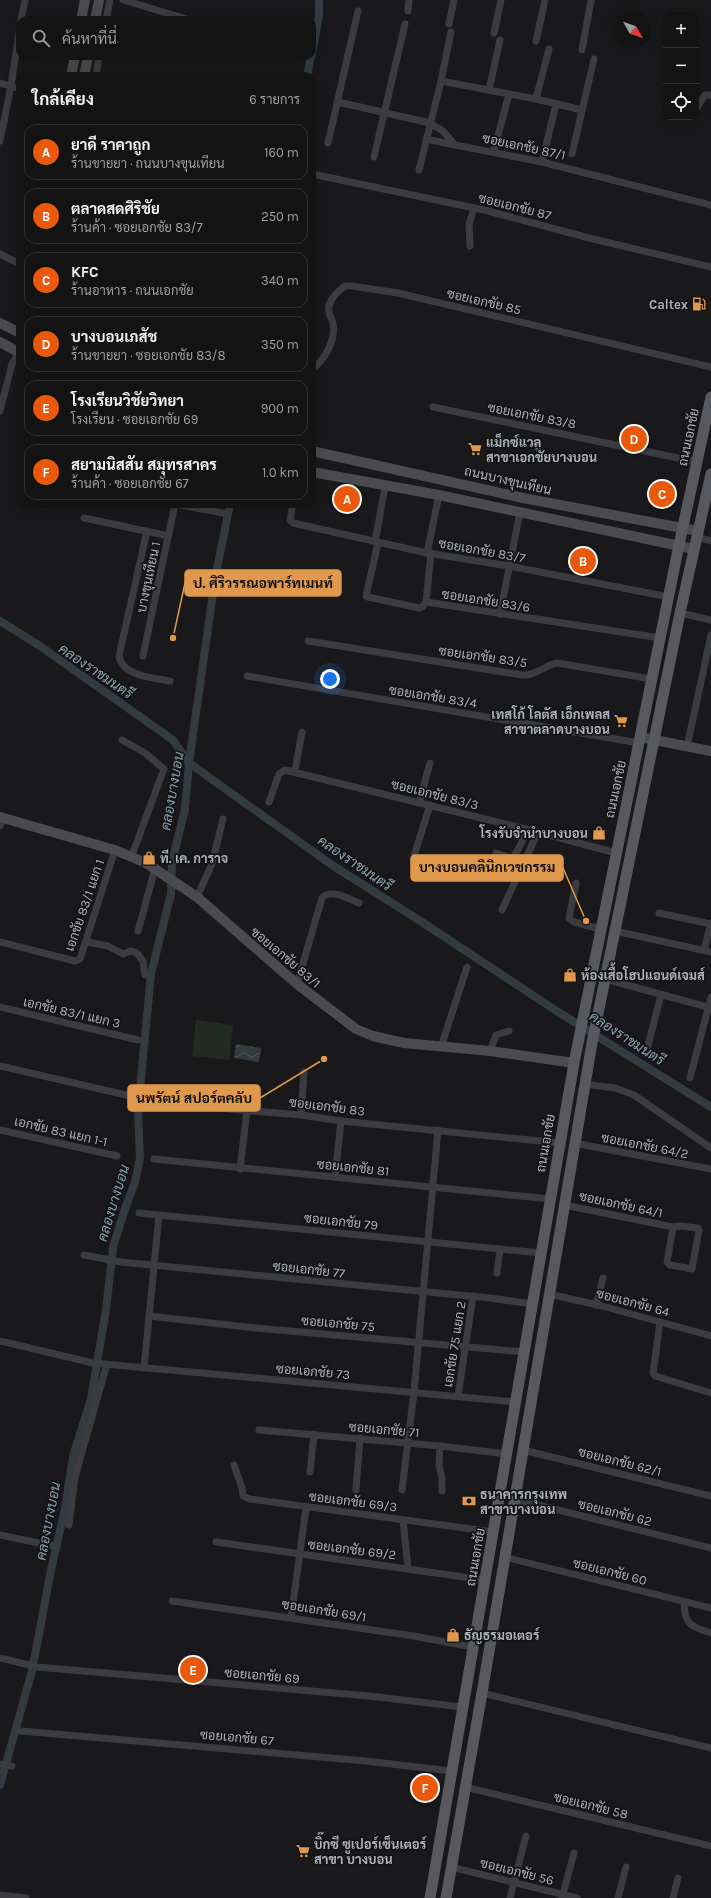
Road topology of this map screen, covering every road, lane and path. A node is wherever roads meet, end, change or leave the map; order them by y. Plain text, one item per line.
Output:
1 (25, 0) edge
2 (85, 0) edge
3 (99, 0) edge
4 (110, 0) edge
5 (123, 0) edge
6 (410, 0) edge
7 (454, 0) edge
8 (501, 0) edge
9 (545, 0) edge
10 (590, 0) edge
11 (358, 11) dead end
12 (408, 11) dead end
13 (22, 16) edge
14 (82, 16) edge
15 (96, 16) edge
16 (107, 16) edge
17 (174, 16) edge
18 (406, 24) dead end
19 (449, 24) dead end
20 (451, 32) dead end
21 (494, 33) dead end
22 (500, 40) dead end
23 (536, 41) dead end
24 (549, 49) dead end
25 (582, 50) dead end
26 (16, 53) edge
27 (594, 59) dead end
28 (74, 60) edge
29 (87, 60) edge
30 (98, 60) edge
31 (72, 72) edge
32 (85, 72) edge
33 (97, 72) edge
34 (441, 81) junction
35 (0, 83) edge
36 (11, 86) junction
37 (16, 88) edge
38 (489, 90) junction
39 (509, 94) junction
40 (711, 96) edge
41 (536, 99) junction
42 (338, 102) junction
43 (556, 104) junction
44 (699, 104) edge
45 (582, 110) junction
46 (385, 112) junction
47 (430, 123) junction
48 (426, 139) junction
49 (0, 141) edge
50 (328, 143) dead end
51 (455, 145) junction
52 (494, 151) junction
53 (572, 154) dead end
54 (374, 157) dead end
55 (542, 162) junction
56 (419, 170) dead end
57 (316, 175) edge
58 (711, 205) edge
59 (474, 208) junction
60 (470, 246) dead end
61 (0, 254) edge
62 (16, 262) edge
63 (711, 267) edge
64 (0, 323) edge
65 (16, 331) edge
66 (0, 342) edge
67 (16, 350) edge
68 (16, 358) edge
69 (316, 366) edge
70 (711, 367) edge
71 (711, 397) edge
72 (433, 407) dead end
73 (0, 411) edge
74 (316, 452) edge
75 (697, 462) junction
76 (316, 473) edge
77 (711, 474) edge
78 (385, 487) junction
79 (439, 495) junction
80 (523, 498) junction
81 (174, 508) edge
82 (196, 508) edge
83 (292, 508) edge
84 (520, 512) junction
85 (223, 513) dead end
86 (84, 518) dead end
87 (682, 529) junction
88 (147, 531) junction
89 (698, 534) junction
90 (169, 536) junction
91 (711, 540) edge
92 (377, 542) junction
93 (679, 545) junction
94 (694, 549) junction
95 (429, 553) junction
96 (509, 566) junction
97 (668, 597) junction
98 (426, 602) junction
99 (680, 613) junction
100 (500, 614) junction
101 (711, 620) edge
102 (711, 635) edge
103 (660, 638) junction
104 (308, 641) dead end
105 (143, 656) dead end
106 (247, 676) dead end
107 (652, 679) junction
108 (170, 681) dead end
109 (302, 732) dead end
110 (640, 737) junction
111 (654, 737) junction
112 (122, 740) dead end
113 (688, 742) junction
114 (699, 749) junction
115 (711, 751) edge
116 (430, 763) dead end
117 (295, 771) junction
118 (270, 802) dead end
119 (419, 803) junction
120 (430, 805) junction
121 (223, 819) dead end
122 (1, 820) edge
123 (526, 829) junction
124 (538, 832) junction
125 (115, 850) junction
126 (496, 853) dead end
127 (616, 853) junction
128 (132, 855) junction
129 (414, 856) dead end
130 (511, 858) junction
131 (155, 869) junction
132 (504, 871) dead end
133 (576, 883) dead end
134 (197, 897) junction
135 (359, 903) dead end
136 (502, 910) dead end
137 (660, 913) dead end
138 (711, 923) edge
139 (600, 929) junction
140 (615, 930) junction
141 (138, 931) dead end
142 (0, 942) edge
143 (87, 942) junction
144 (708, 951) edge
145 (467, 967) dead end
146 (145, 975) dead end
147 (605, 979) junction
148 (297, 984) junction
149 (661, 995) junction
150 (711, 997) edge
151 (0, 1007) edge
152 (710, 1008) edge
153 (509, 1031) dead end
154 (138, 1040) dead end
155 (441, 1047) junction
156 (490, 1051) junction
157 (646, 1053) dead end
158 (574, 1063) junction
159 (0, 1066) edge
160 (304, 1072) dead end
161 (690, 1078) dead end
162 (584, 1084) junction
163 (247, 1110) junction
164 (300, 1115) junction
165 (341, 1121) junction
166 (0, 1130) edge
167 (438, 1130) junction
168 (560, 1143) junction
169 (574, 1144) junction
170 (711, 1148) edge
171 (117, 1156) dead end
172 (154, 1159) dead end
173 (240, 1169) junction
174 (711, 1169) edge
175 (335, 1177) junction
176 (433, 1188) junction
177 (550, 1198) junction
178 (564, 1205) junction
179 (139, 1213) dead end
180 (159, 1215) junction
181 (672, 1227) junction
182 (428, 1241) junction
183 (500, 1249) junction
184 (541, 1253) junction
185 (84, 1255) dead end
186 (154, 1266) junction
187 (497, 1273) dead end
188 (604, 1278) dead end
189 (422, 1292) junction
190 (549, 1294) junction
191 (473, 1296) junction
192 (532, 1304) junction
193 (596, 1305) junction
194 (149, 1316) junction
195 (660, 1322) junction
196 (529, 1324) junction
197 (544, 1326) junction
198 (711, 1336) edge
199 (0, 1341) edge
200 (418, 1342) junction
201 (465, 1347) junction
202 (524, 1352) junction
203 (107, 1364) junction
204 (144, 1368) junction
205 (414, 1392) junction
206 (711, 1393) edge
207 (458, 1396) junction
208 (516, 1402) junction
209 (259, 1430) dead end
210 (314, 1434) junction
211 (360, 1438) junction
212 (407, 1443) junction
213 (440, 1446) junction
214 (523, 1450) junction
215 (507, 1454) junction
216 (234, 1465) dead end
217 (310, 1472) dead end
218 (356, 1490) dead end
219 (402, 1490) dead end
220 (442, 1491) dead end
221 (711, 1496) edge
222 (514, 1499) junction
223 (306, 1508) junction
224 (403, 1520) junction
225 (69, 1525) dead end
226 (494, 1532) junction
227 (0, 1535) edge
228 (216, 1542) dead end
229 (53, 1546) dead end
230 (711, 1548) edge
231 (300, 1554) junction
232 (504, 1557) junction
233 (408, 1568) junction
234 (485, 1580) junction
235 (172, 1601) dead end
236 (684, 1602) junction
237 (711, 1608) edge
238 (291, 1618) junction
239 (711, 1633) edge
240 (472, 1647) junction
241 (0, 1658) edge
242 (482, 1693) junction
243 (462, 1707) junction
244 (21, 1731) dead end
245 (711, 1748) edge
246 (0, 1764) edge
247 (12, 1766) dead end
248 (452, 1771) junction
249 (465, 1786) junction
250 (526, 1836) dead end
251 (711, 1846) edge
252 (574, 1853) dead end
253 (626, 1867) dead end
254 (451, 1868) junction
255 (678, 1878) dead end
256 (514, 1882) junction
257 (0, 1895) edge
258 (563, 1896) edge
259 (26, 1898) edge
260 (430, 1898) edge
261 (446, 1898) edge
262 (510, 1898) edge
263 (577, 1898) edge
264 (618, 1898) edge
265 (673, 1898) edge

1 - 13 street
2 - 14 main road
3 - 15 main road
4 - 16 street
5 - 17 street
6 - 12 street
7 - 19 street
8 - 21 street
9 - 23 street
10 - 25 street
11 - 42 street
18 - 46 street
20 - 34 street
22 - 38 street
24 - 41 street
26 - 36 street
27 - 45 street
28 - 31 main road
29 - 32 main road
30 - 33 street
34 - 38 street
34 - 47 street
35 - 36 street
36 - 37 street
36 - 49 street
38 - 39 street
39 - 41 street
39 - 52 street
40 - 44 street
41 - 43 street
42 - 46 street
42 - 50 street
43 - 45 street
43 - 55 street
45 - 53 street
46 - 47 street
46 - 54 street
47 - 48 street
47 - 51 street
48 - 51 street, ซอยเอกชัย 87/1
48 - 56 street
51 - 52 street, ซอยเอกชัย 87/1
52 - 55 street, ซอยเอกชัย 87/1
55 - 58 street, ซอยเอกชัย 87/1
57 - 59 street, ซอยเอกชัย 87
59 - 60 street
59 - 63 street, ซอยเอกชัย 87
61 - 62 street
64 - 65 main road
66 - 67 main road
68 - 73 street
69 - 70 street, ซอยเอกชัย 85
71 - 75 main road, ถนนเอกชัย
72 - 75 street, ซอยเอกชัย 83/8
74 - 80 main road, ถนนบางขุนเทียน
75 - 87 main road, ถนนเอกชัย
76 - 78 main road
77 - 89 main road
78 - 79 main road
78 - 92 street
79 - 84 main road
79 - 95 street
80 - 84 main road
80 - 87 main road, ถนนบางขุนเทียน
81 - 90 street, บางขุนเทียน 1
82 - 85 street
83 - 92 street, ซอยเอกชัย 83/7
84 - 93 main road
84 - 96 street
86 - 88 street
87 - 89 main road, ถนนบางขุนเทียน
87 - 93 main road, ถนนเอกชัย
88 - 90 street
88 - 108 street
89 - 91 street
89 - 94 main road
90 - 105 street, บางขุนเทียน 1
92 - 95 street, ซอยเอกชัย 83/7
92 - 98 street, ซอยเอกชัย 83/6
93 - 94 main road
93 - 97 main road, ถนนเอกชัย
94 - 99 main road
95 - 96 street, ซอยเอกชัย 83/7
95 - 98 street
96 - 97 street, ซอยเอกชัย 83/7
96 - 100 street
97 - 103 main road, ถนนเอกชัย
98 - 100 street, ซอยเอกชัย 83/6
99 - 101 street
99 - 111 main road
100 - 103 street, ซอยเอกชัย 83/6
102 - 113 street
103 - 107 main road, ถนนเอกชัย
104 - 107 street, ซอยเอกชัย 83/5
106 - 110 street, ซอยเอกชัย 83/4
107 - 110 main road, ถนนเอกชัย
109 - 117 street
110 - 111 main road
110 - 127 main road, ถนนเอกชัย
111 - 113 main road
111 - 114 main road
111 - 140 main road
112 - 128 street
113 - 114 main road
114 - 115 main road
116 - 119 street
117 - 118 street
117 - 119 street, ซอยเอกชัย 83/3
119 - 120 street, ซอยเอกชัย 83/3
120 - 123 street, ซอยเอกชัย 83/3
120 - 129 street
121 - 134 street
122 - 125 main road, ซอยเอกชัย 83/1
123 - 124 street, ซอยเอกชัย 83/3
123 - 130 street
124 - 127 street, ซอยเอกชัย 83/3
124 - 136 street
125 - 128 main road, ซอยเอกชัย 83/1
125 - 143 street, เอกชัย 83/1 แยก 1
126 - 130 street
127 - 139 main road, ถนนเอกชัย
128 - 131 main road, ซอยเอกชัย 83/1
130 - 132 street
131 - 134 main road, ซอยเอกชัย 83/1
131 - 141 street
133 - 139 street
134 - 148 main road, ซอยเอกชัย 83/1
135 - 148 street
137 - 138 street
138 - 144 street
139 - 158 main road, ถนนเอกชัย
140 - 144 street
140 - 147 main road
142 - 143 street, เอกชัย 83/1 แยก 1
143 - 146 street
145 - 155 street
147 - 149 street
147 - 162 main road
148 - 155 main road, ซอยเอกชัย 83/1
149 - 152 street
149 - 157 street
150 - 152 street
151 - 154 street, เอกชัย 83/1 แยก 3
152 - 161 street
153 - 156 street
155 - 156 main road, ซอยเอกชัย 83/1
156 - 158 main road, ซอยเอกชัย 83/1
158 - 168 main road, ถนนเอกชัย
159 - 163 street, ซอยเอกชัย 83
160 - 164 street
162 - 169 main road
162 - 170 street
163 - 164 street, ซอยเอกชัย 83
163 - 173 street
164 - 165 street, ซอยเอกชัย 83
165 - 167 street, ซอยเอกชัย 83
165 - 175 street
166 - 171 street, เอกชัย 83 แยก 1-1
167 - 168 street, ซอยเอกชัย 83
167 - 176 street
168 - 177 main road, ถนนเอกชัย
169 - 174 street, ซอยเอกชัย 64/2
169 - 178 main road
172 - 173 street, ซอยเอกชัย 81
173 - 175 street, ซอยเอกชัย 81
175 - 176 street, ซอยเอกชัย 81
176 - 177 street, ซอยเอกชัย 81
176 - 182 street
177 - 184 main road, ถนนเอกชัย
178 - 181 street, ซอยเอกชัย 64/1
178 - 190 main road
179 - 180 street, ซอยเอกชัย 79
180 - 182 street, ซอยเอกชัย 79
180 - 186 street
181 - 181 street, ซอยเอกชัย 64/1
182 - 183 street, ซอยเอกชัย 79
182 - 189 street
183 - 184 street, ซอยเอกชัย 79
183 - 187 street
184 - 192 main road, ถนนเอกชัย
185 - 186 street, ซอยเอกชัย 77
186 - 189 street, ซอยเอกชัย 77
186 - 194 street
188 - 193 street
189 - 191 street, ซอยเอกชัย 77
189 - 200 street
190 - 193 street, ซอยเอกชัย 64
190 - 197 main road
191 - 192 street, ซอยเอกชัย 77
191 - 201 street, เอกชัย 75 แยก 2
192 - 196 main road, ถนนเอกชัย
193 - 195 street, ซอยเอกชัย 64
194 - 200 street, ซอยเอกชัย 75
194 - 204 street
195 - 198 street, ซอยเอกชัย 64
195 - 206 street
196 - 197 main road
196 - 202 main road, ถนนเอกชัย
197 - 214 main road
199 - 203 street, ซอยเอกชัย 73
200 - 201 street, ซอยเอกชัย 75
200 - 205 street
201 - 202 street, ซอยเอกชัย 75
201 - 207 street, เอกชัย 75 แยก 2
202 - 208 main road, ถนนเอกชัย
203 - 204 street, ซอยเอกชัย 73
203 - 225 street
204 - 205 street, ซอยเอกชัย 73
205 - 207 street, ซอยเอกชัย 73
205 - 212 street
207 - 208 street, ซอยเอกชัย 73
208 - 215 main road, ถนนเอกชัย
209 - 210 street, ซอยเอกชัย 71
210 - 211 street, ซอยเอกชัย 71
210 - 217 street
211 - 212 street, ซอยเอกชัย 71
211 - 218 street
212 - 213 street, ซอยเอกชัย 71
212 - 219 street
213 - 215 street, ซอยเอกชัย 71
213 - 220 street
214 - 221 street, ซอยเอกชัย 62/1
214 - 222 main road
215 - 226 main road, ถนนเอกชัย
216 - 223 street, ซอยเอกชัย 69/3
222 - 230 street, ซอยเอกชัย 62
222 - 232 main road
223 - 224 street, ซอยเอกชัย 69/3
223 - 231 street
224 - 226 street, ซอยเอกชัย 69/3
224 - 233 street
226 - 234 main road, ถนนเอกชัย
227 - 229 street
228 - 231 street, ซอยเอกชัย 69/2
231 - 233 street, ซอยเอกชัย 69/2
231 - 238 street
232 - 236 street, ซอยเอกชัย 60
232 - 242 main road
233 - 234 street, ซอยเอกชัย 69/2
234 - 240 main road, ถนนเอกชัย
235 - 238 street, ซอยเอกชัย 69/1
236 - 237 street, ซอยเอกชัย 60
236 - 239 street
238 - 240 street, ซอยเอกชัย 69/1
240 - 243 main road, ถนนเอกชัย
241 - 243 street, ซอยเอกชัย 69
242 - 245 street
242 - 249 main road
243 - 248 main road, ถนนเอกชัย
244 - 248 street, ซอยเอกชัย 67
246 - 247 street
248 - 260 main road, ถนนเอกชัย
249 - 251 street, ซอยเอกชัย 58
249 - 254 main road
250 - 256 street
252 - 258 street
253 - 264 street
254 - 256 street, ซอยเอกชัย 56
254 - 261 main road
255 - 265 street
256 - 258 street, ซอยเอกชัย 56
256 - 262 street
257 - 259 street
258 - 263 street, ซอยเอกชัย 56

